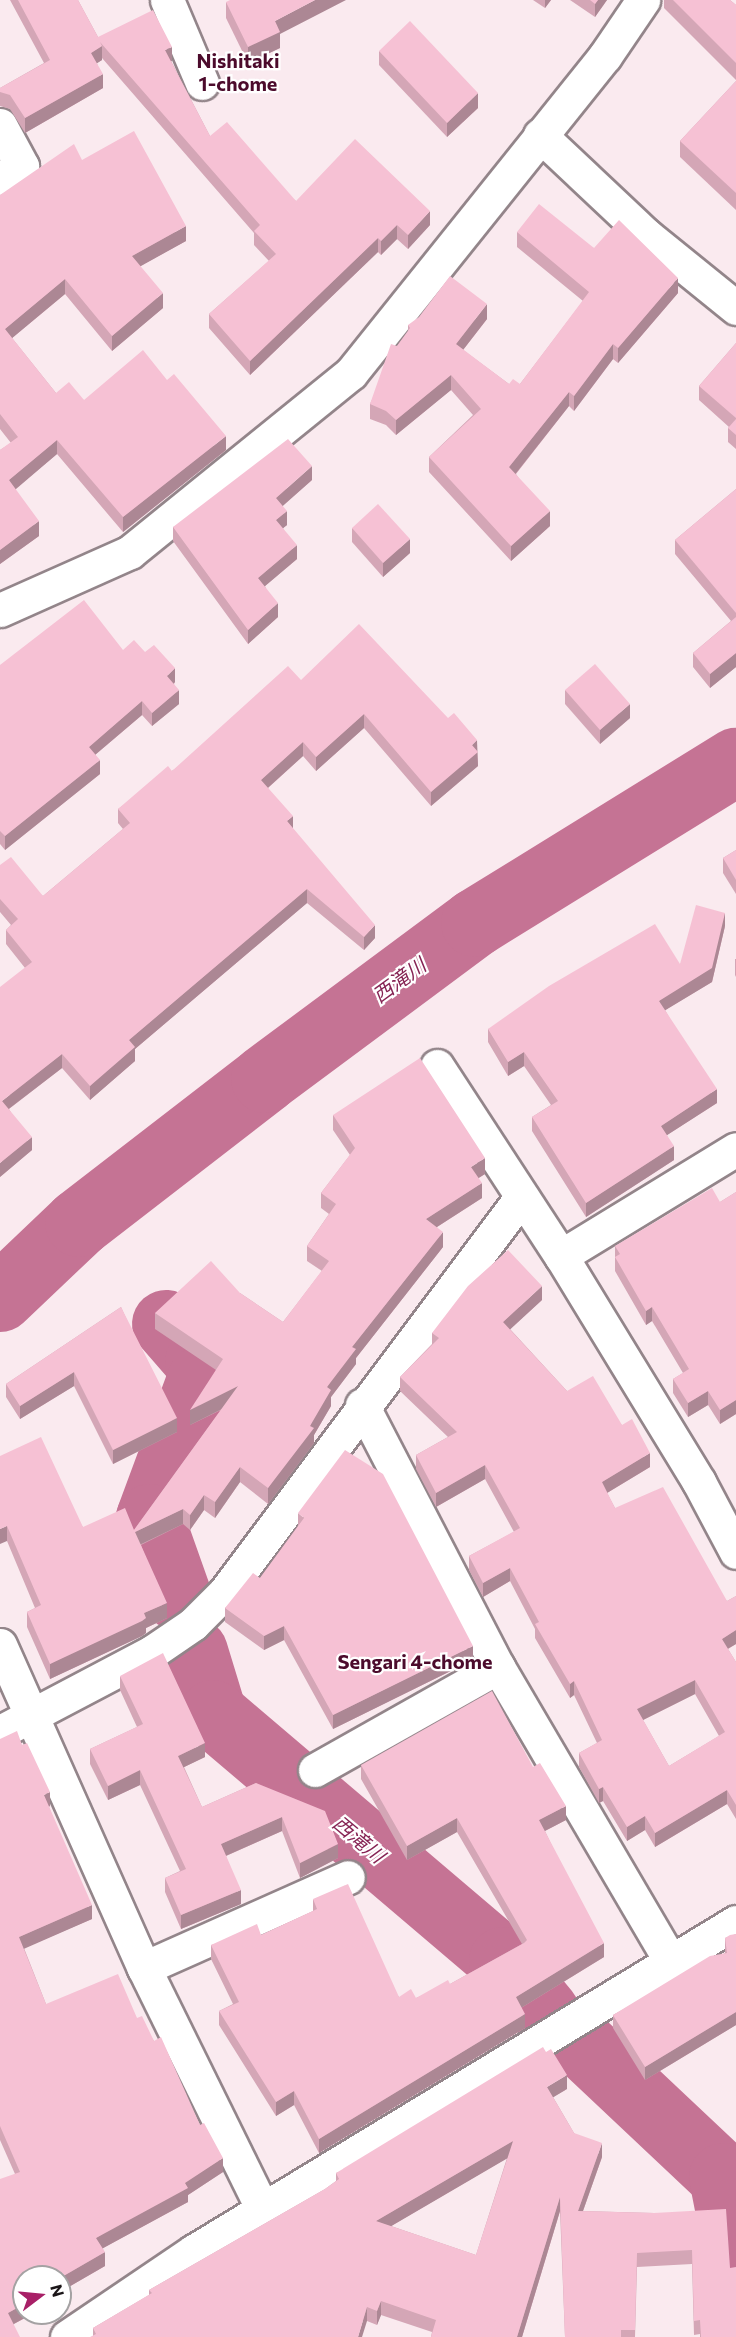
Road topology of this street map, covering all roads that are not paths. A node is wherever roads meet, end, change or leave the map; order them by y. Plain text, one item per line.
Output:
1 (167, 0) edge
2 (643, 0) edge
3 (202, 83) dead end
4 (0, 125) edge
5 (540, 135) junction
6 (0, 179) edge
7 (736, 308) edge
8 (0, 610) edge
9 (437, 1066) dead end
10 (736, 1149) edge
11 (522, 1197) junction
12 (561, 1256) junction
13 (362, 1405) junction
14 (736, 1552) edge
15 (0, 1645) edge
16 (498, 1667) junction
17 (29, 1715) junction
18 (0, 1732) edge
19 (315, 1770) dead end
20 (348, 1877) dead end
21 (736, 1922) edge
22 (669, 1959) junction
23 (144, 1968) junction
24 (264, 2212) junction
25 (68, 2337) edge

1 - 3 street
2 - 5 street
4 - 6 street
5 - 7 street
5 - 8 street
9 - 11 street
10 - 12 street
11 - 12 street
11 - 13 street
12 - 14 street
13 - 16 street
13 - 17 street
15 - 17 street
16 - 19 street
16 - 22 street
17 - 18 street
17 - 23 street
20 - 23 street
21 - 22 street
22 - 24 street
23 - 24 street
24 - 25 street

